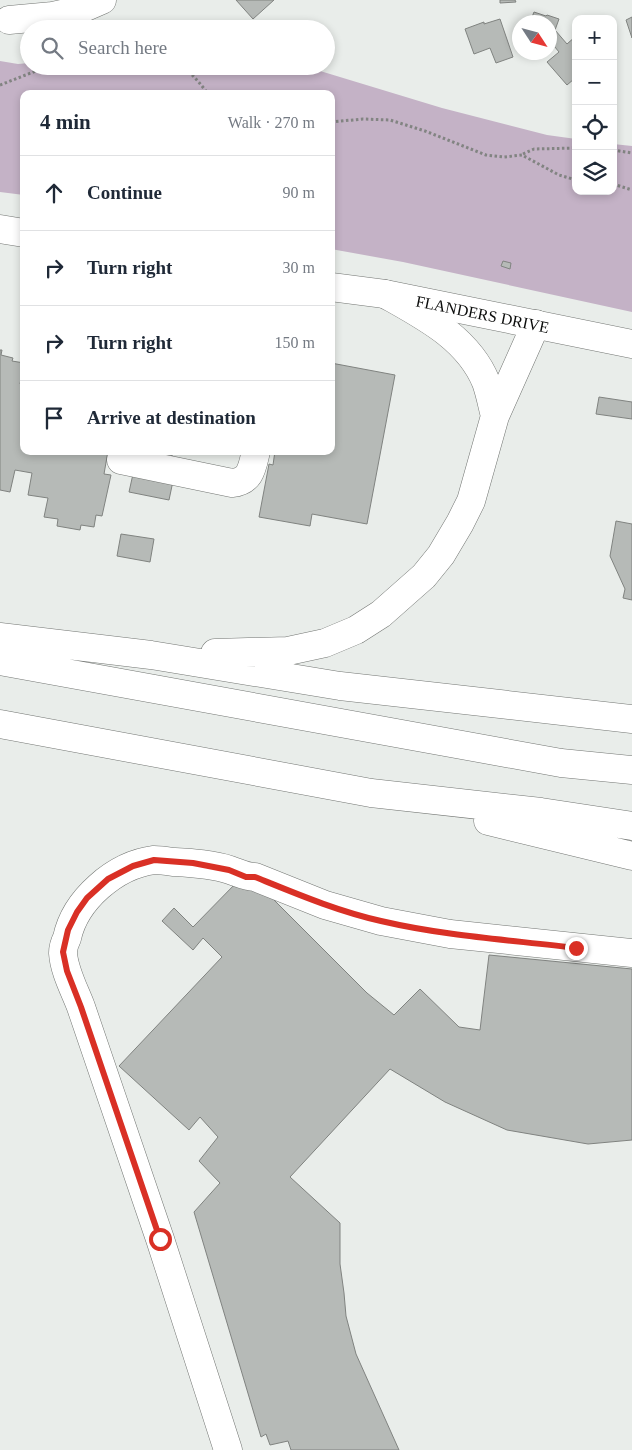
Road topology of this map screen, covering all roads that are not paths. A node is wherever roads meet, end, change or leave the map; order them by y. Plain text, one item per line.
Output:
1 (102, 0) edge
2 (9, 20) dead end
3 (0, 229) edge
4 (20, 232) edge
5 (335, 288) edge
6 (385, 294) junction
7 (536, 324) junction
8 (632, 344) edge
9 (496, 416) junction
10 (122, 455) edge
11 (255, 455) edge
12 (0, 637) edge
13 (151, 654) junction
14 (0, 661) edge
15 (632, 719) edge
16 (0, 724) edge
17 (632, 770) edge
18 (370, 793) junction
19 (632, 826) edge
20 (632, 856) edge
21 (632, 953) edge
22 (228, 1450) edge

1 - 2 main road
3 - 4 main road
5 - 6 main road, FLANDERS DRIVE
6 - 7 main road, FLANDERS DRIVE
6 - 9 main road
7 - 8 main road, FLANDERS DRIVE
7 - 9 main road
9 - 13 main road
10 - 11 main road
12 - 13 main road
13 - 15 main road
14 - 17 main road
16 - 18 main road
18 - 19 main road
18 - 20 main road
21 - 22 main road

